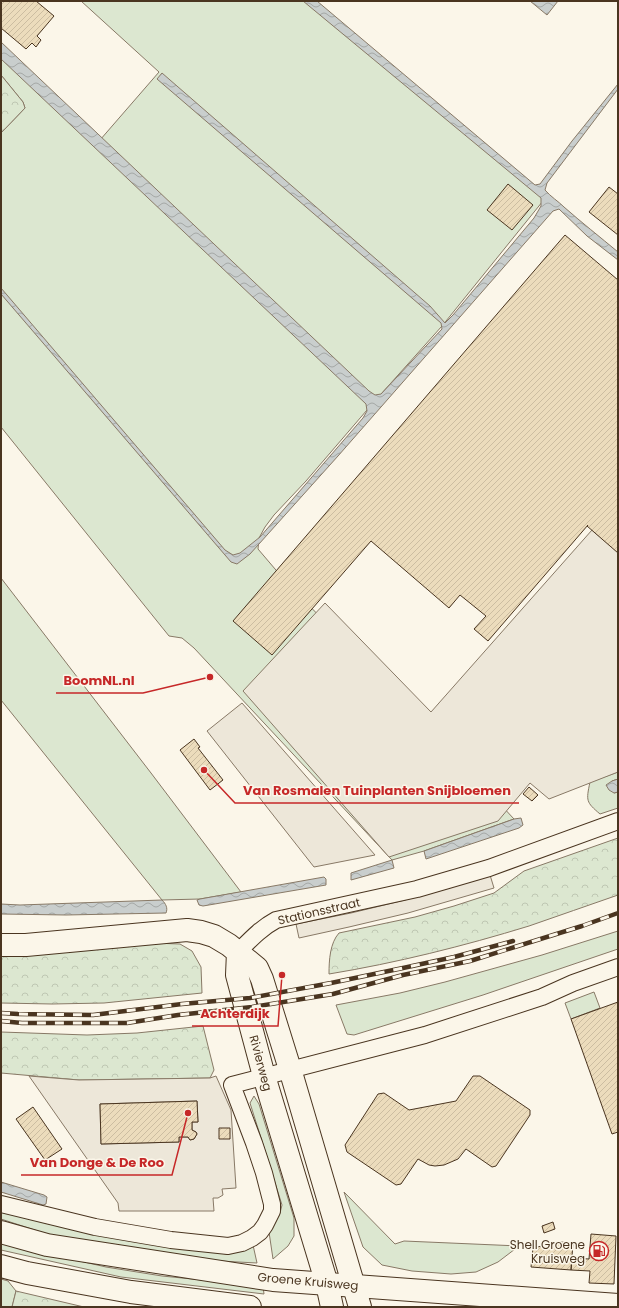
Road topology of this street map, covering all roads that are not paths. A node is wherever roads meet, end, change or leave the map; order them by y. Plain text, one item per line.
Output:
1 (618, 821) edge
2 (1, 946) edge
3 (238, 952) junction
4 (618, 966) edge
5 (290, 1069) junction
6 (264, 1076) junction
7 (1, 1204) edge
8 (1, 1232) edge
9 (1, 1266) edge
10 (327, 1284) junction
11 (354, 1286) junction
12 (618, 1305) edge
13 (250, 1307) edge
14 (332, 1307) edge
15 (360, 1307) edge

1 - 3 street, Stationsstraat
2 - 3 street
3 - 5 street, Rivierweg
3 - 6 street, Rivierweg
4 - 5 street
5 - 6 street
5 - 11 street, Rivierweg
6 - 7 street
6 - 10 street, Rivierweg
8 - 10 street, Groene Kruisweg
9 - 13 street
10 - 11 street, Groene Kruisweg
10 - 14 street, Rivierweg
11 - 12 street, Groene Kruisweg
11 - 15 street, Rivierweg

